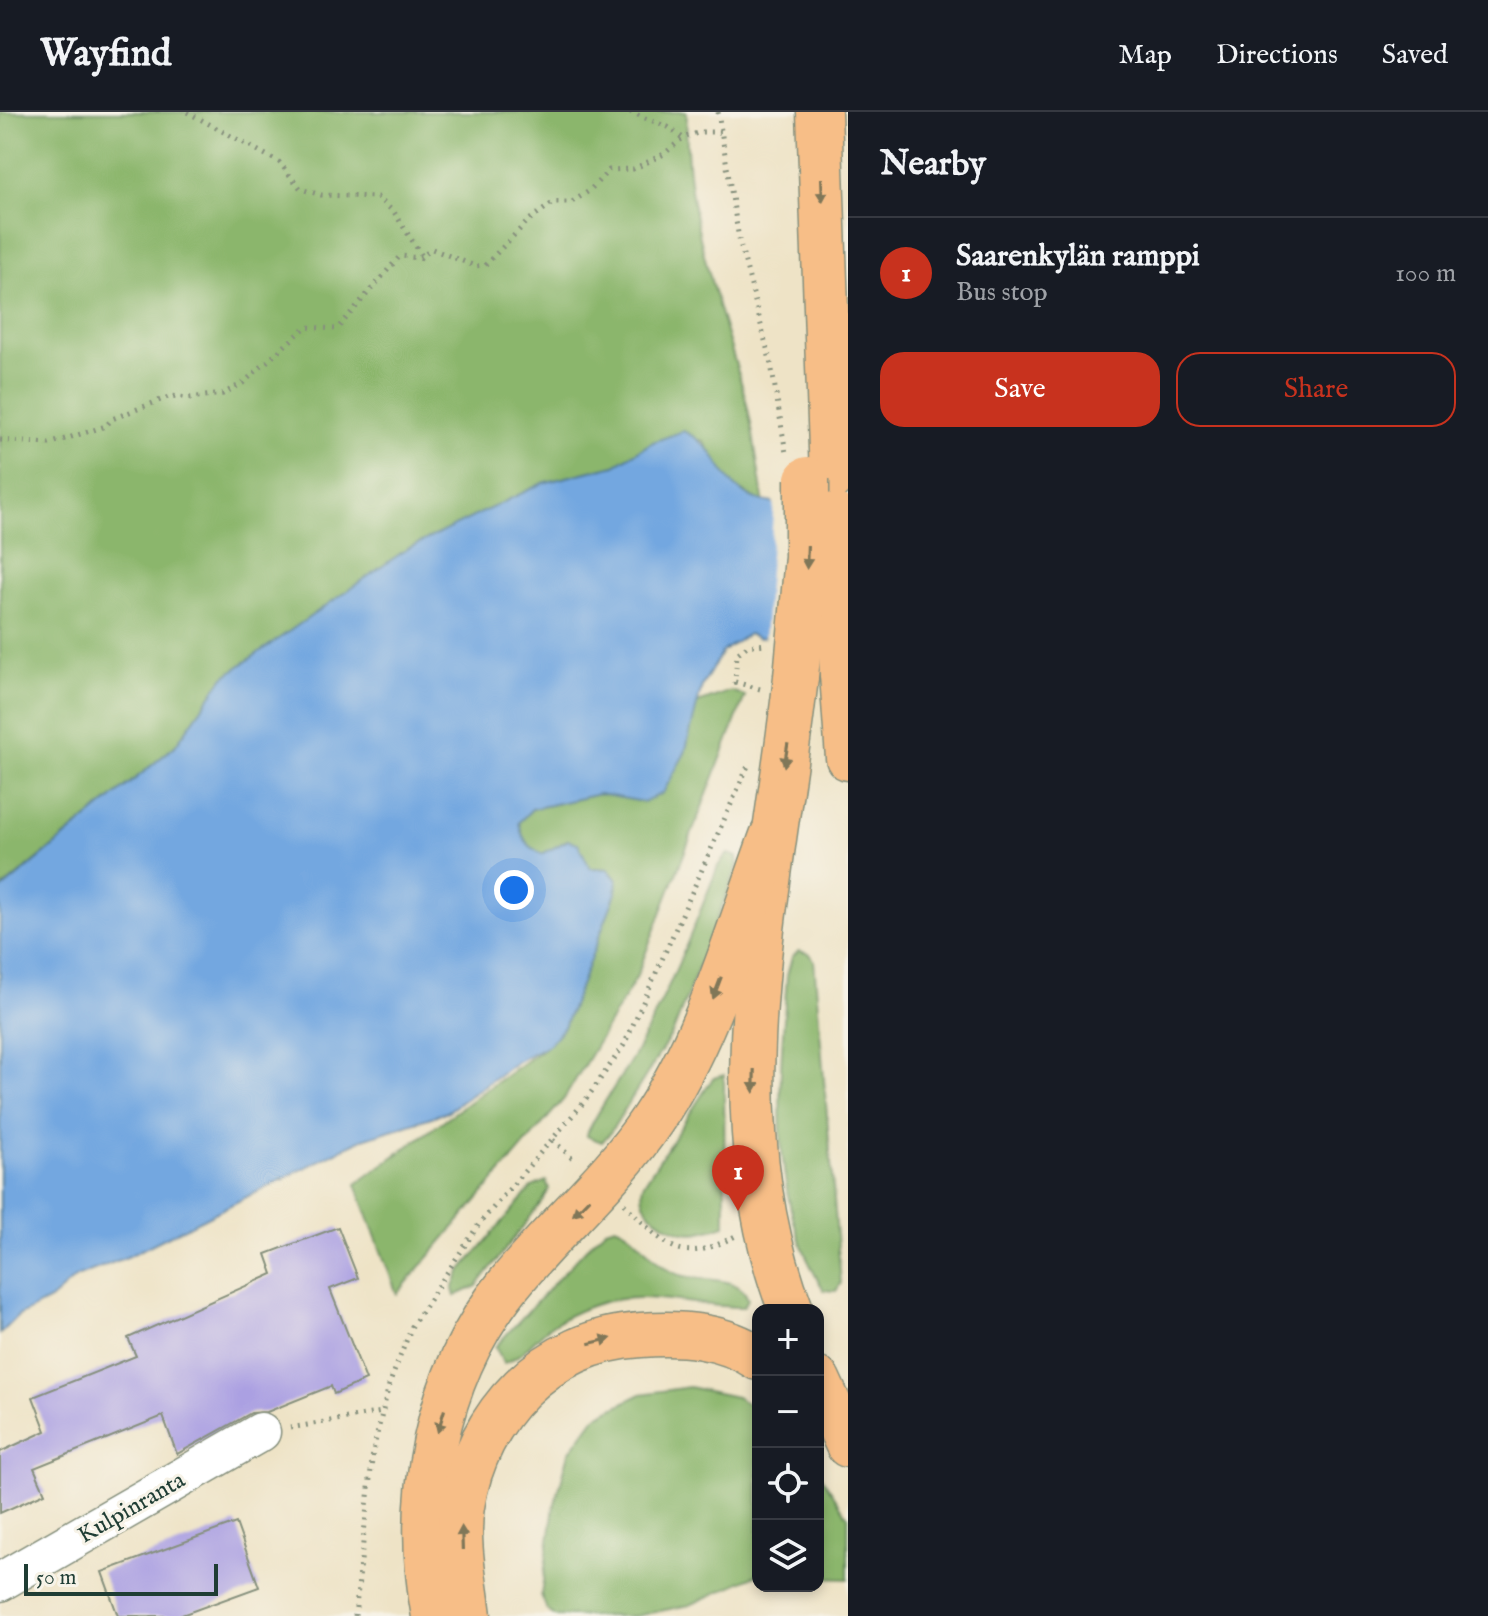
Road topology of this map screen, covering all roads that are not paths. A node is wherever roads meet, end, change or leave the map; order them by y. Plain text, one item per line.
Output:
1 (819, 112) edge
2 (808, 474) junction
3 (848, 758) edge
4 (772, 836) junction
5 (789, 1304) edge
6 (752, 1354) edge
7 (824, 1393) edge
8 (824, 1418) edge
9 (261, 1432) road end
10 (848, 1444) edge
11 (0, 1582) edge
12 (434, 1616) edge
13 (469, 1616) edge

1 -> 2 highway
2 - 3 highway, bridge
2 -> 4 highway, bridge
4 -> 5 highway
4 -> 12 highway
13 -> 6 highway
7 - 10 highway
8 - 10 highway
9 - 11 street, Kulpinranta

